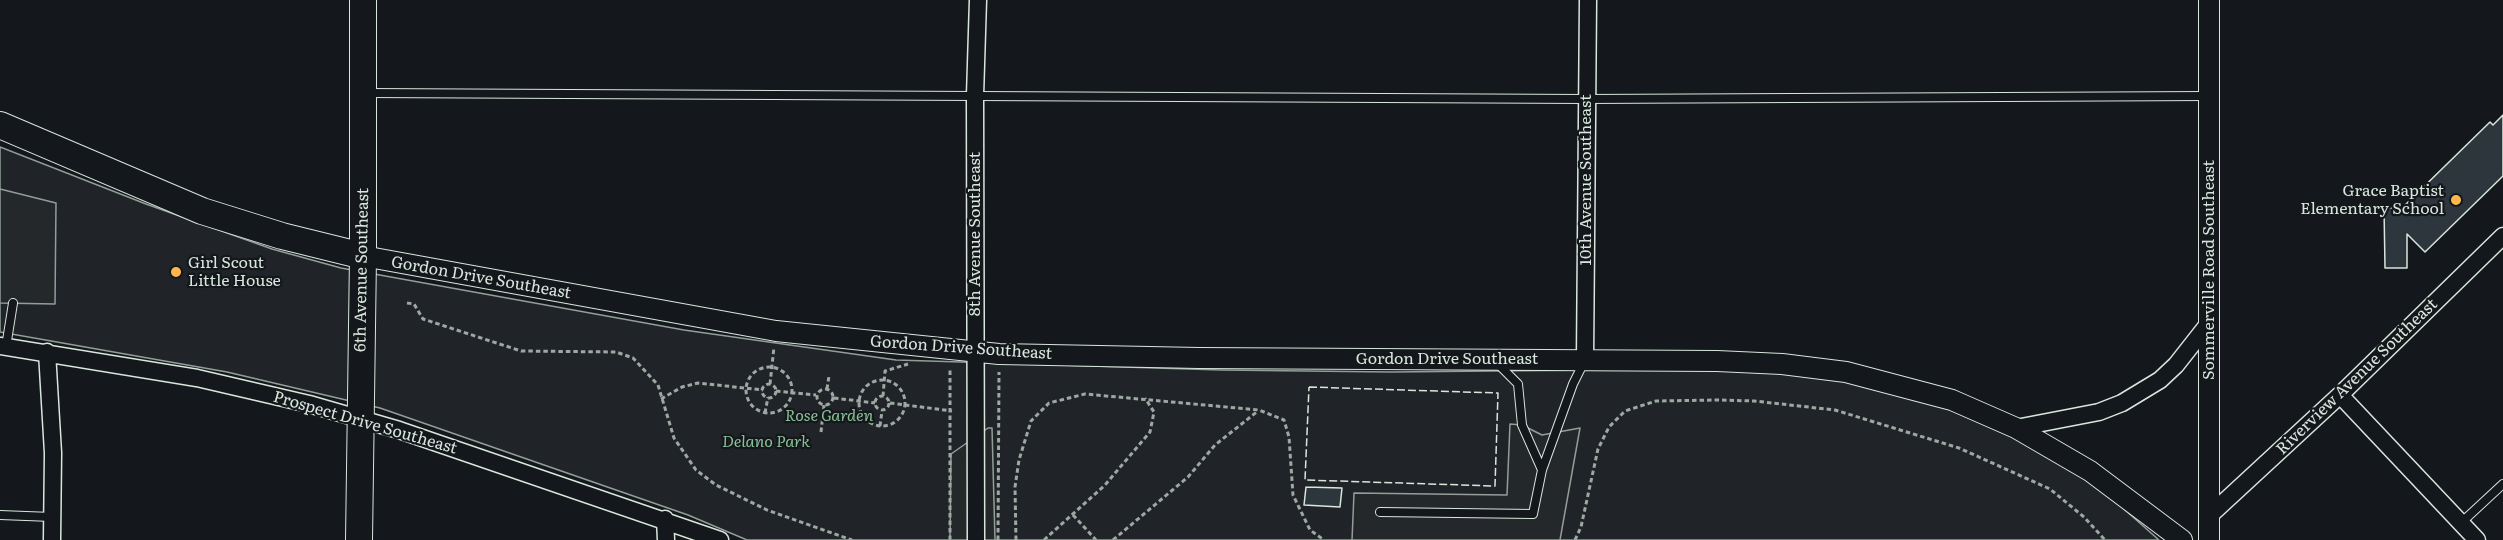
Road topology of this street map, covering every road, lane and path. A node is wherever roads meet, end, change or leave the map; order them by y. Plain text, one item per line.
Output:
1 (363, 0) edge
2 (978, 0) edge
3 (1588, 0) edge
4 (2210, 0) edge
5 (363, 93) junction
6 (975, 96) junction
7 (2209, 96) junction
8 (1586, 99) junction
9 (0, 125) edge
10 (2503, 236) edge
11 (363, 256) junction
12 (13, 303) dead end
13 (406, 303) dead end
14 (2209, 323) junction
15 (776, 331) junction
16 (3, 347) edge
17 (47, 352) junction
18 (975, 352) junction
19 (1494, 359) junction
20 (1585, 360) junction
21 (915, 364) dead end
22 (999, 364) dead end
23 (772, 367) junction
24 (941, 367) dead end
25 (829, 376) dead end
26 (884, 381) junction
27 (770, 384) junction
28 (746, 387) junction
29 (827, 389) junction
30 (763, 390) junction
31 (776, 391) junction
32 (793, 393) junction
33 (2340, 395) junction
34 (817, 396) junction
35 (883, 396) junction
36 (768, 397) junction
37 (834, 398) junction
38 (1145, 398) junction
39 (661, 399) junction
40 (859, 401) junction
41 (875, 403) junction
42 (890, 404) junction
43 (824, 405) junction
44 (905, 405) junction
45 (1259, 410) junction
46 (882, 411) junction
47 (952, 411) junction
48 (765, 413) junction
49 (359, 418) junction
50 (880, 426) junction
51 (2016, 428) junction
52 (821, 432) dead end
53 (1542, 470) junction
54 (2503, 484) edge
55 (1380, 512) dead end
56 (0, 515) edge
57 (1073, 515) junction
58 (2209, 516) junction
59 (52, 517) junction
60 (665, 519) junction
61 (2468, 534) edge
62 (52, 540) edge
63 (359, 540) edge
64 (666, 540) edge
65 (720, 540) edge
66 (852, 540) edge
67 (950, 540) edge
68 (976, 540) edge
69 (998, 540) edge
70 (1016, 540) edge
71 (1044, 540) edge
72 (1096, 540) edge
73 (1113, 540) edge
74 (1324, 540) edge
75 (1575, 540) edge
76 (2105, 540) edge
77 (2182, 540) edge
78 (2209, 540) edge

1 - 5 main road, 6th Avenue Southeast
2 - 6 street, 8th Avenue Southeast
3 - 8 street, 10th Avenue Southeast
4 - 7 street, Sommerville Road Southeast
5 - 6 lane
5 - 11 main road, 6th Avenue Southeast
6 - 8 lane
6 - 18 street, 8th Avenue Southeast
7 - 8 lane
7 - 14 street, Sommerville Road Southeast
8 - 20 street, 10th Avenue Southeast
9 - 11 main road, Gordon Drive Southeast
10 - 33 street, Riverview Avenue Southeast
11 - 15 street, Gordon Drive Southeast
11 - 49 main road, 6th Avenue Southeast
12 - 16 lane
13 - 39 path
14 - 51 street
14 - 58 street, Sommerville Road Southeast
15 - 18 street, Gordon Drive Southeast
15 - 23 path
16 - 17 street, Prospect Drive Southeast
17 - 49 street, Prospect Drive Southeast
17 - 59 street
18 - 19 street, Gordon Drive Southeast
18 - 68 street, 8th Avenue Southeast
19 - 20 street, Gordon Drive Southeast
19 - 53 lane
20 - 51 street, Gordon Drive Southeast
20 - 53 lane
21 - 26 path
22 - 69 path
23 - 27 path
23 - 28 path
23 - 32 path
24 - 47 path
25 - 29 path
26 - 35 path
26 - 40 path
26 - 44 path
27 - 30 path
27 - 31 path
28 - 30 path
28 - 39 path
28 - 48 path
29 - 34 path
29 - 37 path
30 - 36 path
31 - 32 path
31 - 36 path
32 - 34 path
32 - 48 path
33 - 58 street, Riverview Avenue Southeast
33 - 61 street
34 - 43 path
35 - 41 path
35 - 42 path
36 - 48 path
37 - 40 path
37 - 43 path
38 - 45 path
38 - 57 path
38 - 70 path
39 - 66 path
40 - 41 path
40 - 50 path
41 - 46 path
42 - 44 path
42 - 46 path
43 - 52 path
44 - 47 path
44 - 50 path
45 - 73 path
45 - 74 path
46 - 50 path
47 - 67 path
49 - 60 street, Prospect Drive Southeast
49 - 63 main road, 6th Avenue Southeast
51 - 77 street, Gordon Drive Southeast
53 - 55 lane
54 - 61 lane
56 - 59 lane
57 - 71 path
57 - 72 path
58 - 78 street, Sommerville Road Southeast
59 - 62 street
60 - 64 street
60 - 65 street, Prospect Drive Southeast
75 - 76 path

